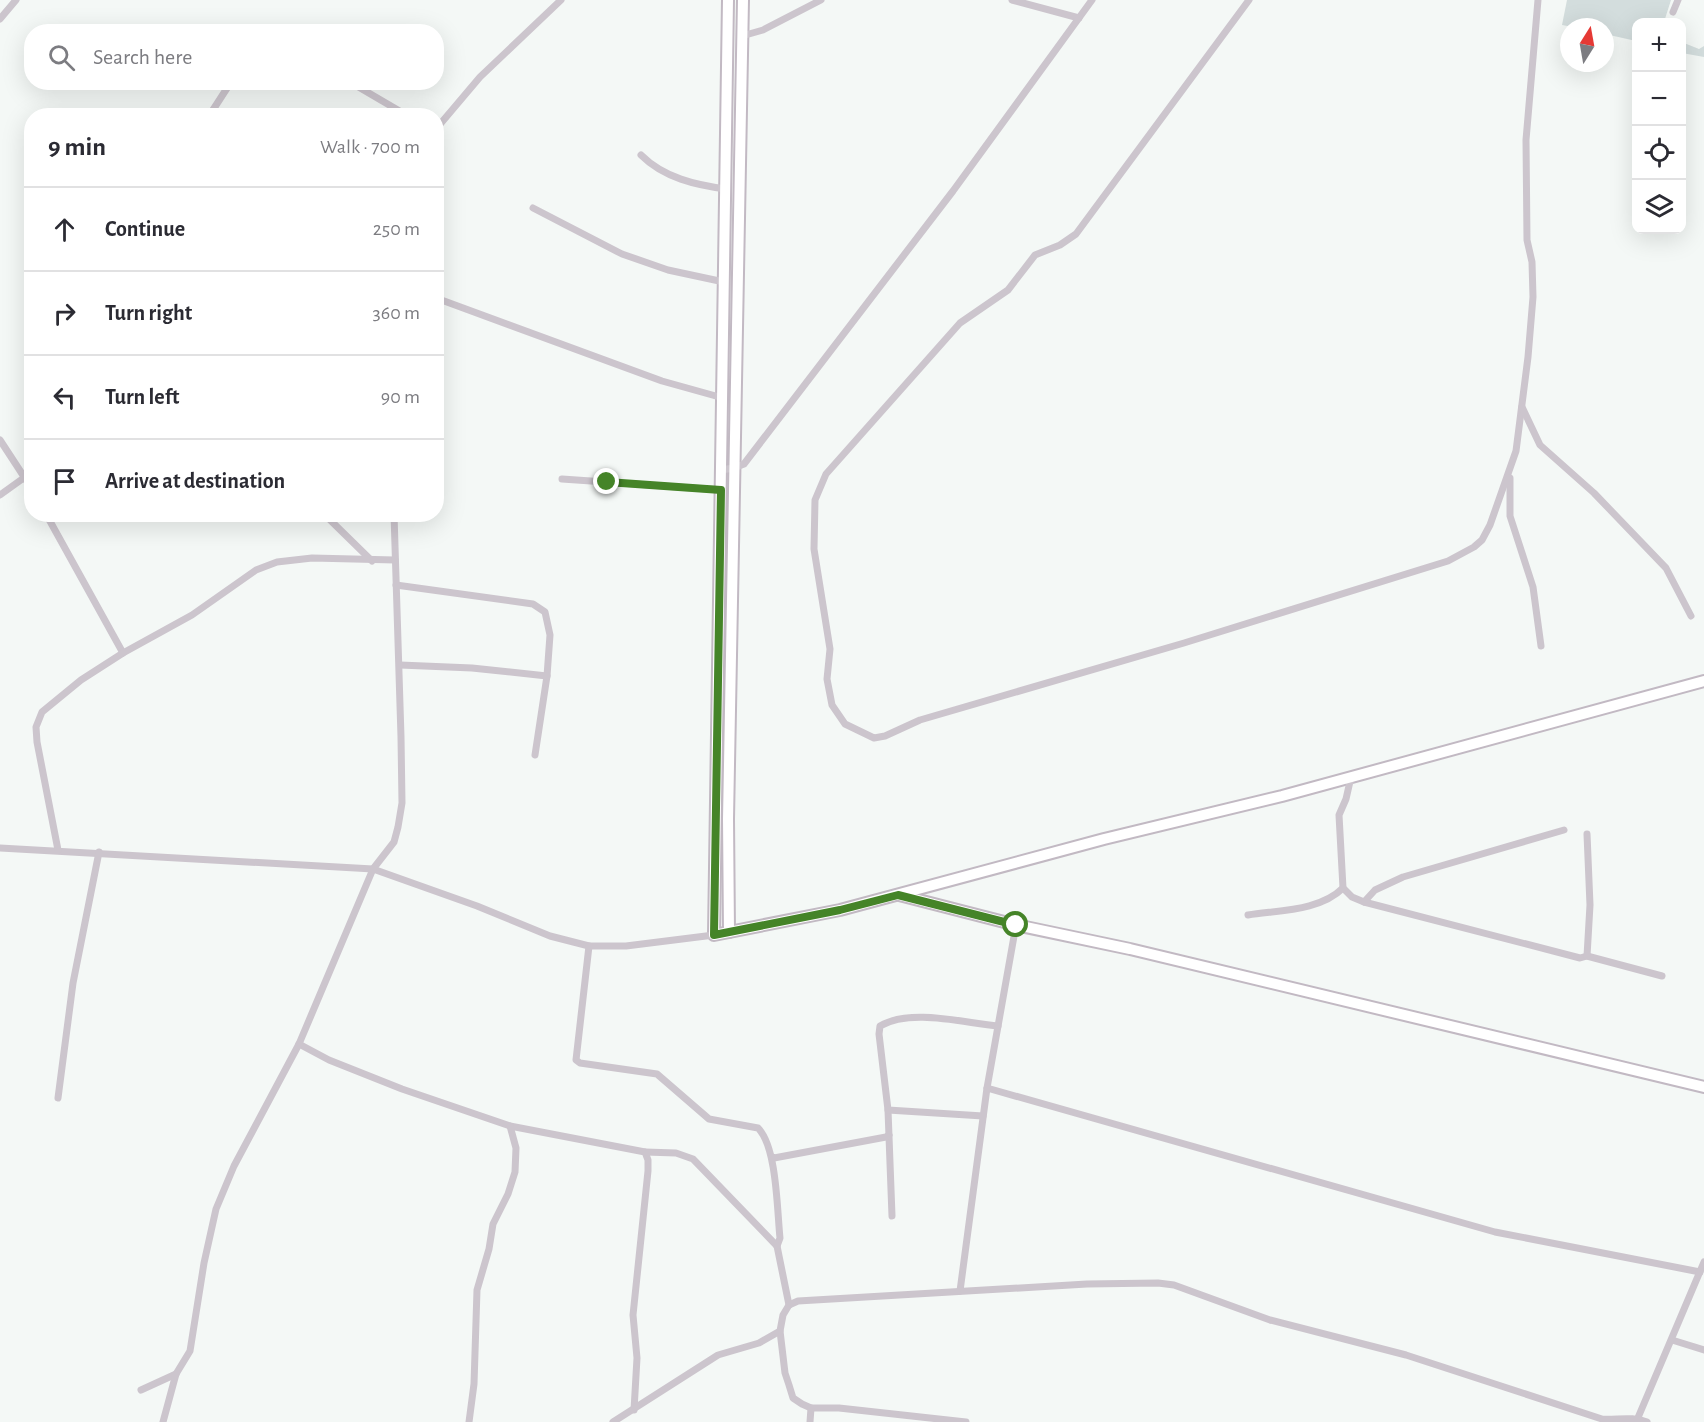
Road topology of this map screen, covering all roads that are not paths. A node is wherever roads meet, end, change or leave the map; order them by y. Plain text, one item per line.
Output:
1 (16, 0) edge
2 (561, 0) edge
3 (728, 0) edge
4 (743, 0) edge
5 (821, 0) edge
6 (1012, 0) edge
7 (1092, 0) edge
8 (1249, 0) edge
9 (1538, 0) edge
10 (1678, 0) edge
11 (1674, 12) dead end
12 (1078, 18) junction
13 (0, 19) edge
14 (742, 36) junction
15 (226, 90) edge
16 (364, 90) edge
17 (214, 108) edge
18 (394, 108) edge
19 (444, 120) edge
20 (641, 155) dead end
21 (726, 189) junction
22 (533, 208) dead end
23 (723, 282) junction
24 (444, 301) edge
25 (723, 398) junction
26 (1522, 407) junction
27 (0, 440) edge
28 (734, 468) junction
29 (24, 469) edge
30 (721, 470) junction
31 (1510, 472) junction
32 (24, 477) edge
33 (562, 479) dead end
34 (721, 490) junction
35 (0, 495) edge
36 (50, 522) edge
37 (332, 522) edge
38 (394, 522) edge
39 (395, 560) junction
40 (372, 561) junction
41 (396, 585) junction
42 (1691, 616) dead end
43 (1541, 646) dead end
44 (123, 653) junction
45 (399, 665) junction
46 (547, 676) junction
47 (1704, 681) edge
48 (535, 755) dead end
49 (1351, 777) junction
50 (1564, 830) dead end
51 (1587, 834) dead end
52 (0, 848) edge
53 (58, 850) junction
54 (99, 852) junction
55 (373, 869) junction
56 (1342, 888) junction
57 (898, 895) junction
58 (1364, 903) junction
59 (1248, 915) dead end
60 (1016, 925) junction
61 (729, 932) junction
62 (714, 935) junction
63 (589, 946) junction
64 (1587, 956) junction
65 (1662, 976) dead end
66 (998, 1026) junction
67 (298, 1044) junction
68 (1704, 1087) edge
69 (987, 1088) junction
70 (58, 1098) dead end
71 (888, 1110) junction
72 (983, 1116) junction
73 (510, 1126) junction
74 (889, 1135) junction
75 (645, 1152) junction
76 (772, 1157) junction
77 (892, 1216) dead end
78 (777, 1246) junction
79 (1704, 1262) edge
80 (1700, 1272) junction
81 (960, 1291) junction
82 (789, 1305) junction
83 (780, 1331) junction
84 (1672, 1340) junction
85 (1704, 1350) edge
86 (176, 1374) junction
87 (141, 1390) dead end
88 (812, 1408) junction
89 (634, 1410) junction
90 (1637, 1420) edge
91 (163, 1422) edge
92 (469, 1422) edge
93 (613, 1422) edge
94 (810, 1422) edge
95 (966, 1422) edge
96 (1647, 1422) edge

1 - 13 street
2 - 19 street
3 - 21 street
4 - 14 street
5 - 14 street
6 - 12 street
7 - 12 street
8 - 31 street
9 - 26 street
10 - 11 street
12 - 28 street
14 - 28 street
15 - 17 street
16 - 18 street
20 - 21 street
21 - 23 street
22 - 23 street
23 - 25 street
24 - 25 street
25 - 30 street
26 - 31 street
26 - 42 street
27 - 29 street
28 - 30 street
28 - 61 street
30 - 34 street
31 - 43 street
32 - 35 street
33 - 34 street
34 - 62 street
36 - 44 street
37 - 40 street
38 - 39 street
39 - 40 street
39 - 41 street
40 - 44 street
41 - 45 street
41 - 46 street
44 - 53 street
45 - 46 street
45 - 55 street
46 - 48 street
47 - 49 street
49 - 56 street
49 - 57 street
50 - 58 street
51 - 64 street
52 - 53 street
53 - 54 street
54 - 55 street
54 - 70 street
55 - 63 street
55 - 67 street
56 - 58 street
56 - 59 street
57 - 60 street
57 - 61 street
58 - 64 street
60 - 66 street
60 - 68 street
61 - 62 street
62 - 63 street
63 - 76 street
64 - 65 street
66 - 69 street
66 - 71 street
67 - 73 street
67 - 86 street
69 - 72 street
69 - 80 street
71 - 72 street
71 - 74 street
72 - 81 street
73 - 75 street
73 - 92 street
74 - 76 street
74 - 77 street
75 - 78 street
75 - 89 street
76 - 78 street
78 - 82 street
79 - 80 street
80 - 84 street
81 - 82 street
81 - 90 street
82 - 83 street
83 - 88 street
83 - 89 street
84 - 85 street
84 - 90 street
86 - 87 street
86 - 91 street
88 - 94 street
88 - 95 street
89 - 93 street
90 - 96 street

